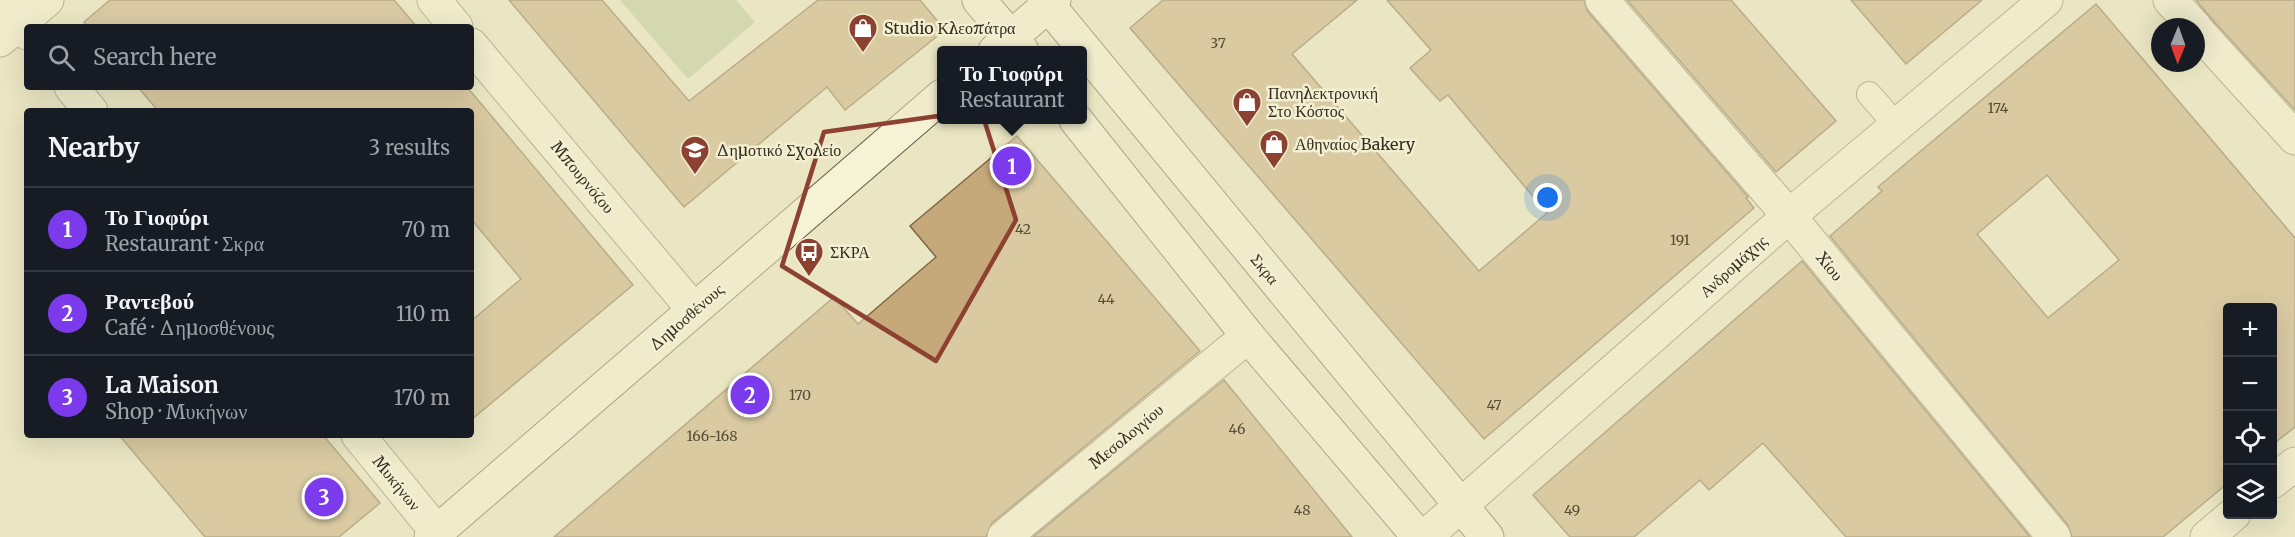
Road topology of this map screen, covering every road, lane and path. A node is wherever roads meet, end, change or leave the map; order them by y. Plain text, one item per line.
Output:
1 (47, 0) edge
2 (434, 0) edge
3 (979, 0) edge
4 (1602, 0) edge
5 (2046, 0) edge
6 (2170, 0) edge
7 (1048, 2) edge
8 (2186, 18) edge
9 (454, 24) edge
10 (12, 25) edge
11 (2205, 39) edge
12 (1009, 46) edge
13 (1084, 46) edge
14 (474, 49) edge
15 (1087, 50) edge
16 (74, 90) edge
17 (1869, 94) dead end
18 (937, 100) edge
19 (88, 108) edge
20 (1079, 124) edge
21 (1896, 125) junction
22 (2295, 138) edge
23 (1789, 216) junction
24 (694, 310) junction
25 (1248, 336) junction
26 (360, 438) edge
27 (2295, 464) edge
28 (2277, 479) edge
29 (1462, 507) junction
30 (2228, 519) edge
31 (434, 534) edge
32 (1004, 537) edge
33 (1419, 537) edge
34 (1425, 537) edge
35 (1487, 537) edge
36 (2054, 537) edge
37 (2207, 537) edge

1 - 10 street
2 - 9 street
3 - 12 street
4 - 23 street, Χίου
5 - 21 street, Ανδρομάχης
6 - 8 street
7 - 12 street
7 - 13 street, Σκρα
11 - 22 street
14 - 24 street, Μπουρνόζου
15 - 29 street, Σκρα
16 - 19 street
17 - 21 lane
18 - 24 street, Δημοσθένους
20 - 25 street
21 - 23 street, Ανδρομάχης
23 - 29 street, Ανδρομάχης
23 - 36 street, Χίου
24 - 31 street, Δημοσθένους
25 - 32 street, Μεσολογγίου
25 - 33 street
26 - 31 street, Μυκήνων
27 - 28 street
29 - 34 street, Ανδρομάχης
29 - 35 street, Σκρα
30 - 37 street

